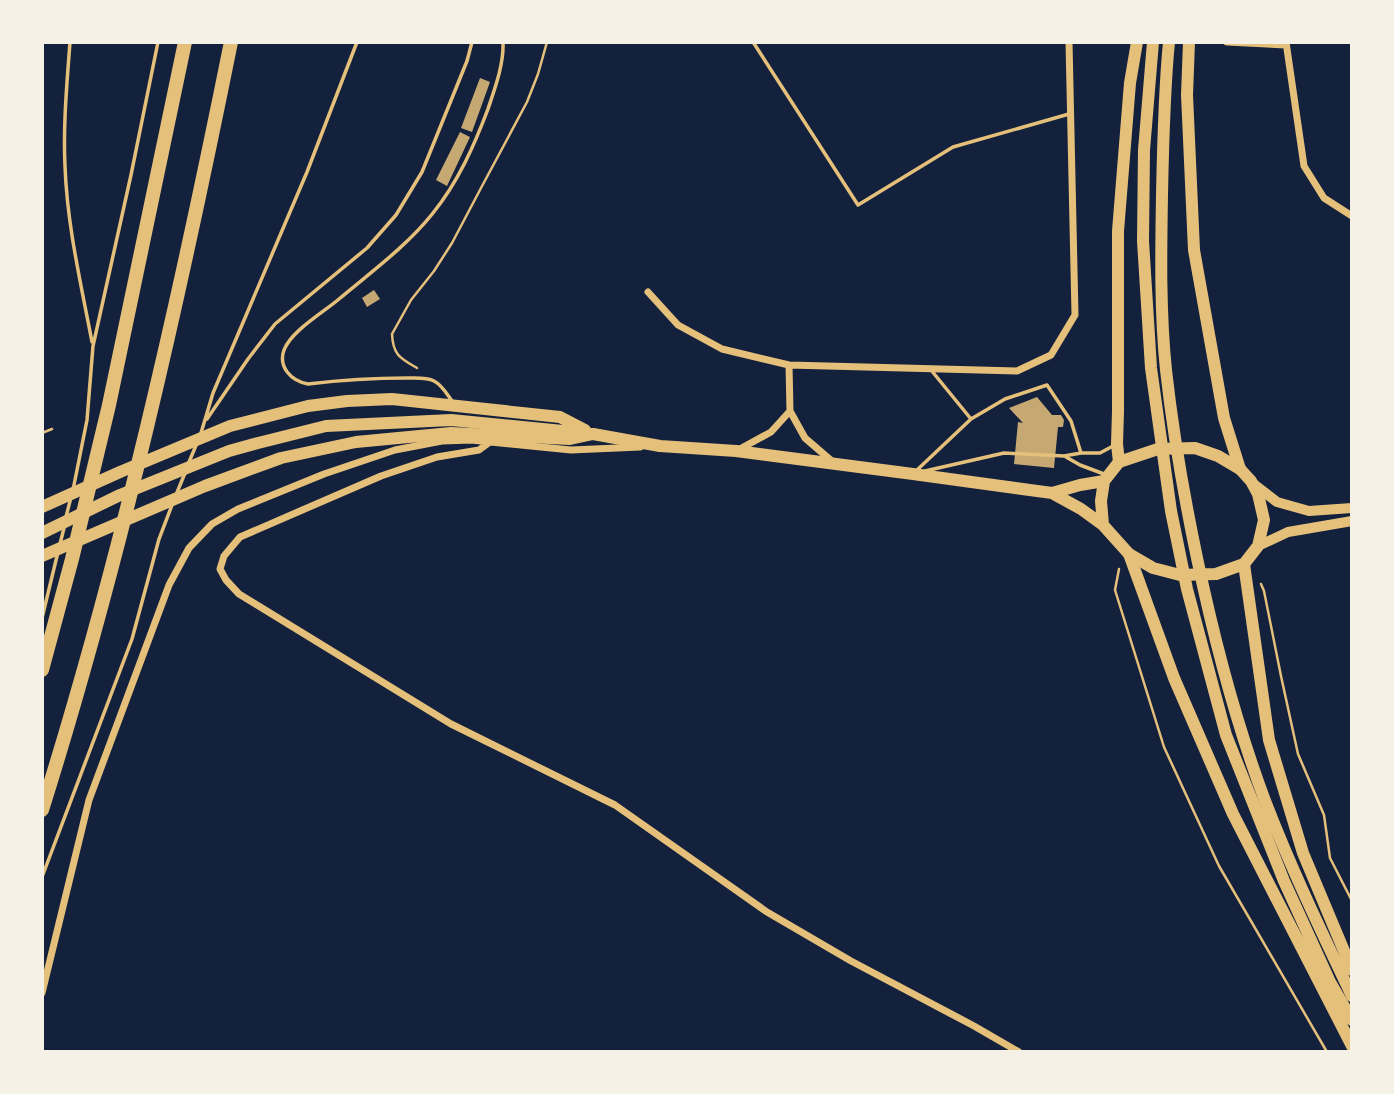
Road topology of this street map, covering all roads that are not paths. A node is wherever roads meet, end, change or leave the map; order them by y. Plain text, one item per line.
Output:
1 (70, 42) edge
2 (158, 42) edge
3 (185, 42) edge
4 (231, 42) edge
5 (357, 42) edge
6 (472, 42) edge
7 (503, 42) edge
8 (753, 42) edge
9 (1069, 42) edge
10 (1137, 42) edge
11 (1153, 42) edge
12 (1169, 42) edge
13 (1189, 42) edge
14 (1228, 42) edge
15 (1286, 43) edge
16 (1071, 114) junction
17 (1352, 216) edge
18 (648, 292) dead end
19 (93, 346) junction
20 (789, 365) junction
21 (930, 368) junction
22 (456, 406) junction
23 (790, 411) junction
24 (971, 419) junction
25 (205, 421) junction
26 (593, 434) junction
27 (490, 442) junction
28 (1116, 444) junction
29 (660, 446) junction
30 (736, 452) junction
31 (1081, 453) junction
32 (1064, 456) junction
33 (1119, 462) junction
34 (836, 464) junction
35 (1240, 469) junction
36 (913, 474) junction
37 (1106, 478) junction
38 (1251, 481) junction
39 (1052, 493) junction
40 (42, 507) edge
41 (1352, 509) edge
42 (1352, 521) edge
43 (1103, 525) junction
44 (44, 531) edge
45 (1258, 546) junction
46 (1126, 551) junction
47 (42, 556) edge
48 (1244, 567) junction
49 (42, 618) edge
50 (42, 670) edge
51 (42, 810) edge
52 (42, 877) edge
53 (1352, 970) edge
54 (42, 993) edge
55 (1352, 996) edge
56 (1352, 1020) edge
57 (1352, 1046) edge
58 (1019, 1052) edge

1 - 19 lane
2 - 19 lane
3 - 50 highway
4 - 51 highway
5 - 25 lane
6 - 25 lane
7 - 22 lane
8 - 16 lane
9 - 16 street
10 - 28 main road
11 - 56 main road
12 - 55 main road
13 - 35 main road
14 - 15 street
15 - 17 street
16 - 21 street
18 - 20 street
19 - 49 lane
20 - 21 street
20 - 23 street
21 - 24 lane
22 - 26 main road
22 - 40 main road
23 - 30 street
23 - 34 street
24 - 31 lane
24 - 36 lane
25 - 52 lane
26 - 29 main road
26 - 44 main road
26 - 47 main road
27 - 29 street
27 - 54 street
27 - 58 street
28 - 31 lane
28 - 33 main road
29 - 30 main road
30 - 34 main road
31 - 32 lane
32 - 36 lane
32 - 37 lane
33 - 35 main road
33 - 37 main road
34 - 36 main road
35 - 38 main road
36 - 39 main road
37 - 39 main road
37 - 43 main road
38 - 41 street
38 - 45 main road
39 - 43 main road
42 - 45 street
43 - 46 main road
45 - 48 main road
46 - 48 main road
46 - 57 main road
48 - 53 main road

